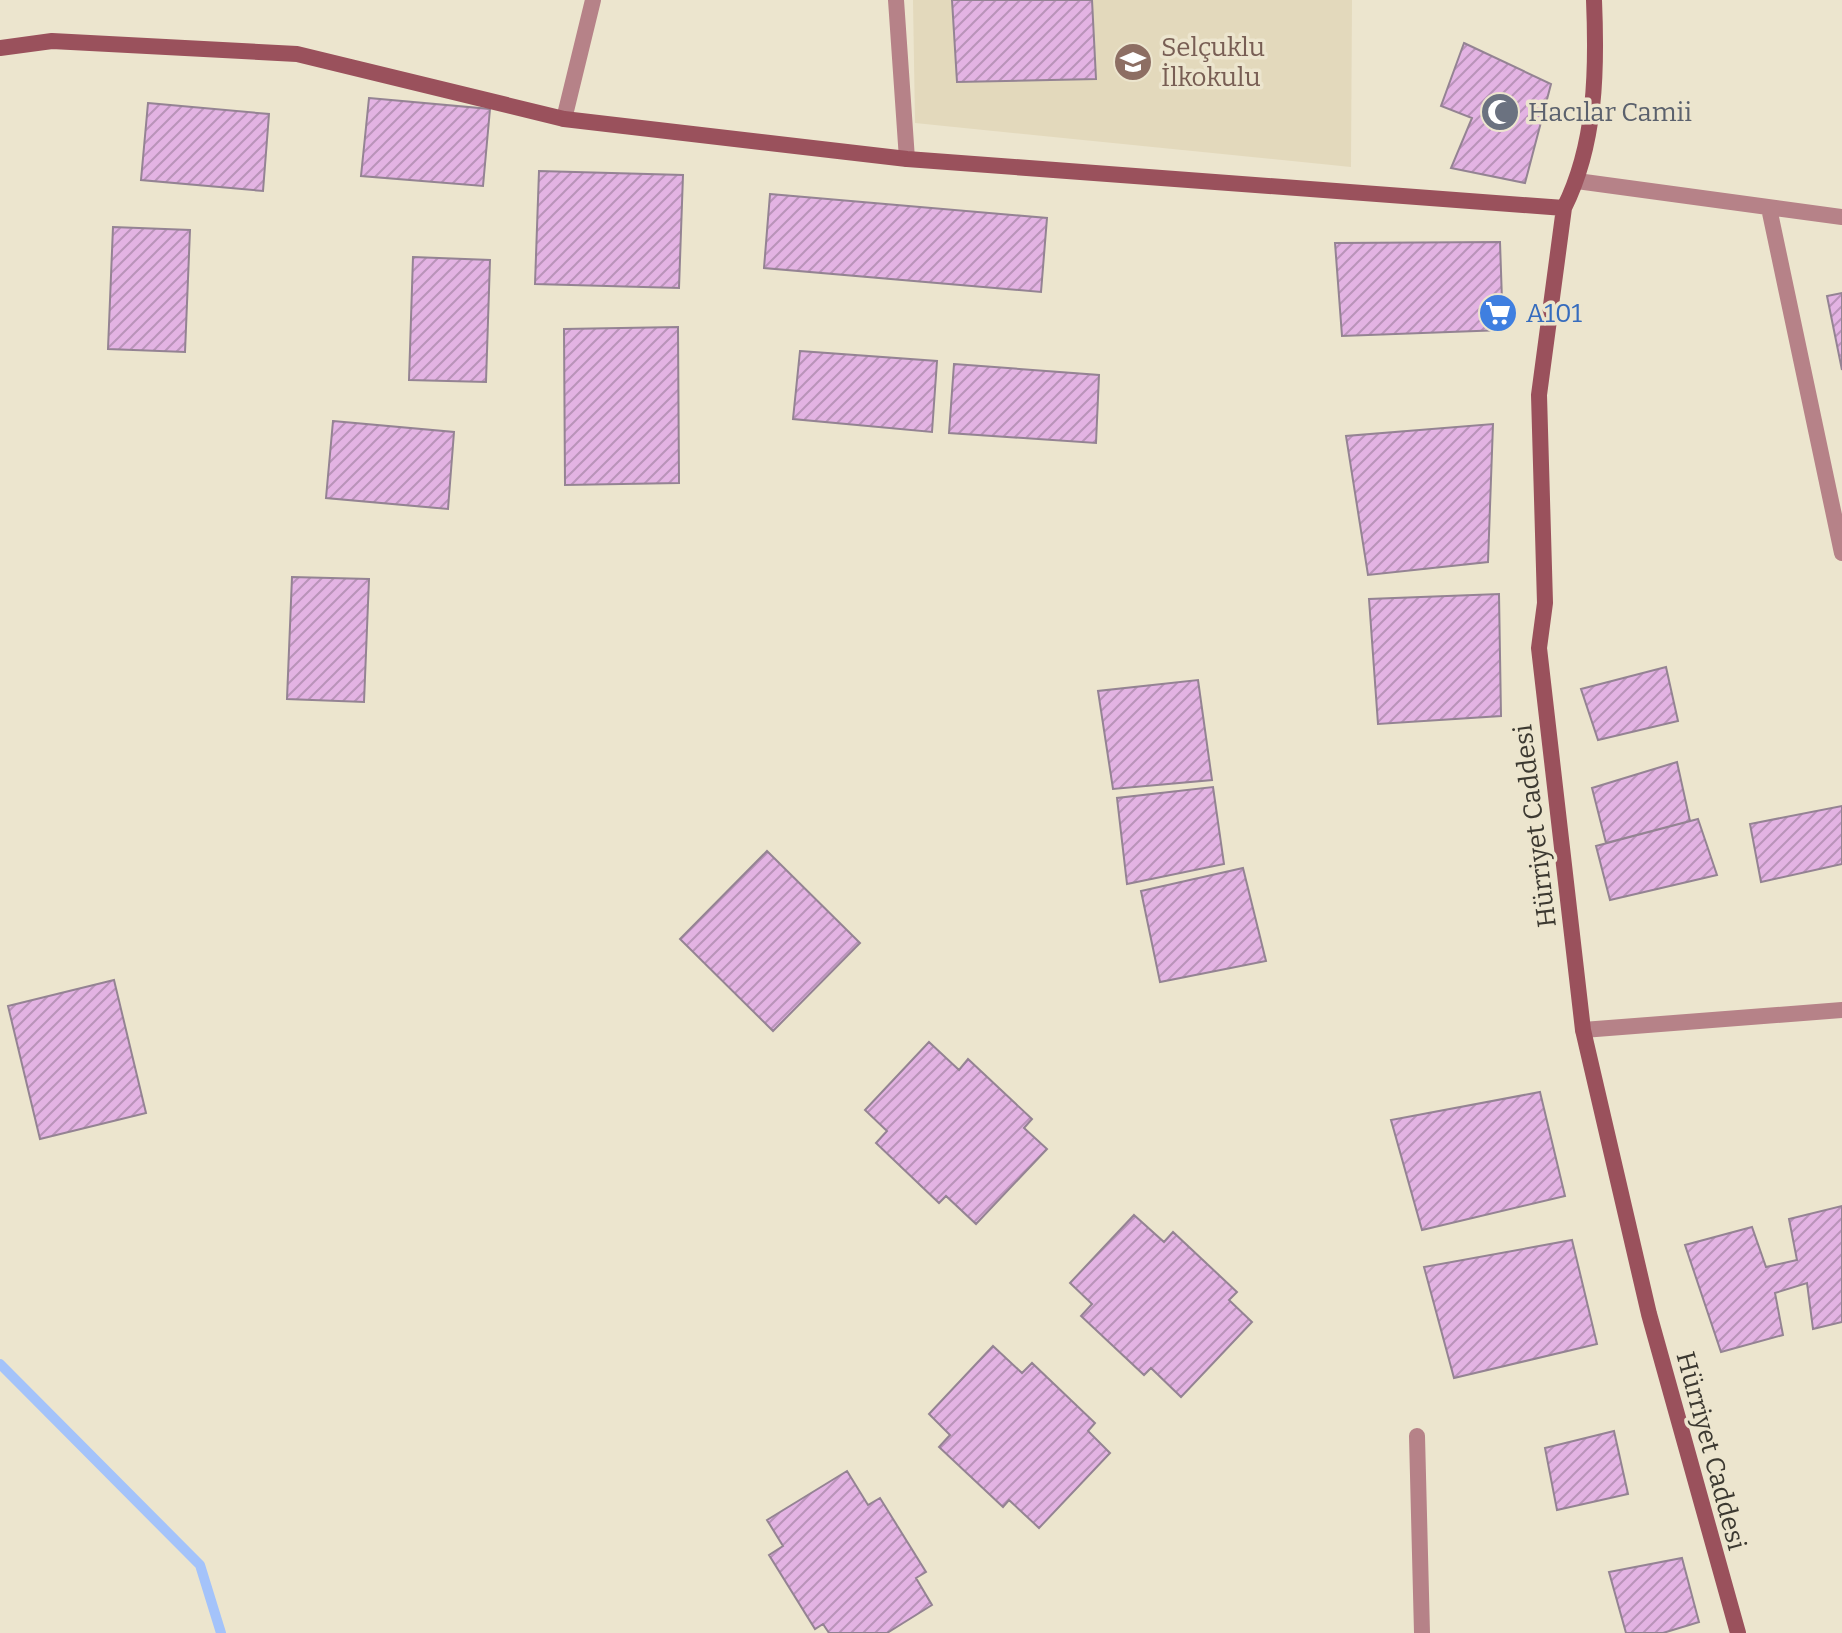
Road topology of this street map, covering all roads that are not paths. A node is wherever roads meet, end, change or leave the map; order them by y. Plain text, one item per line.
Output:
1 (593, 0) edge
2 (896, 0) edge
3 (1594, 0) edge
4 (0, 48) edge
5 (564, 119) junction
6 (907, 159) junction
7 (1577, 181) junction
8 (1564, 208) junction
9 (1769, 208) junction
10 (1842, 217) edge
11 (1842, 553) edge
12 (1842, 1010) edge
13 (1583, 1030) junction
14 (1417, 1436) dead end
15 (1417, 1632) edge
16 (1738, 1633) edge

1 - 5 street
2 - 6 street
3 - 7 street, Hürriyet Caddesi
4 - 5 street
5 - 6 street
6 - 8 street
7 - 8 street, Hürriyet Caddesi
7 - 9 street
8 - 13 street, Hürriyet Caddesi
9 - 10 street
9 - 11 street
12 - 13 street
13 - 16 street, Hürriyet Caddesi
14 - 15 street

